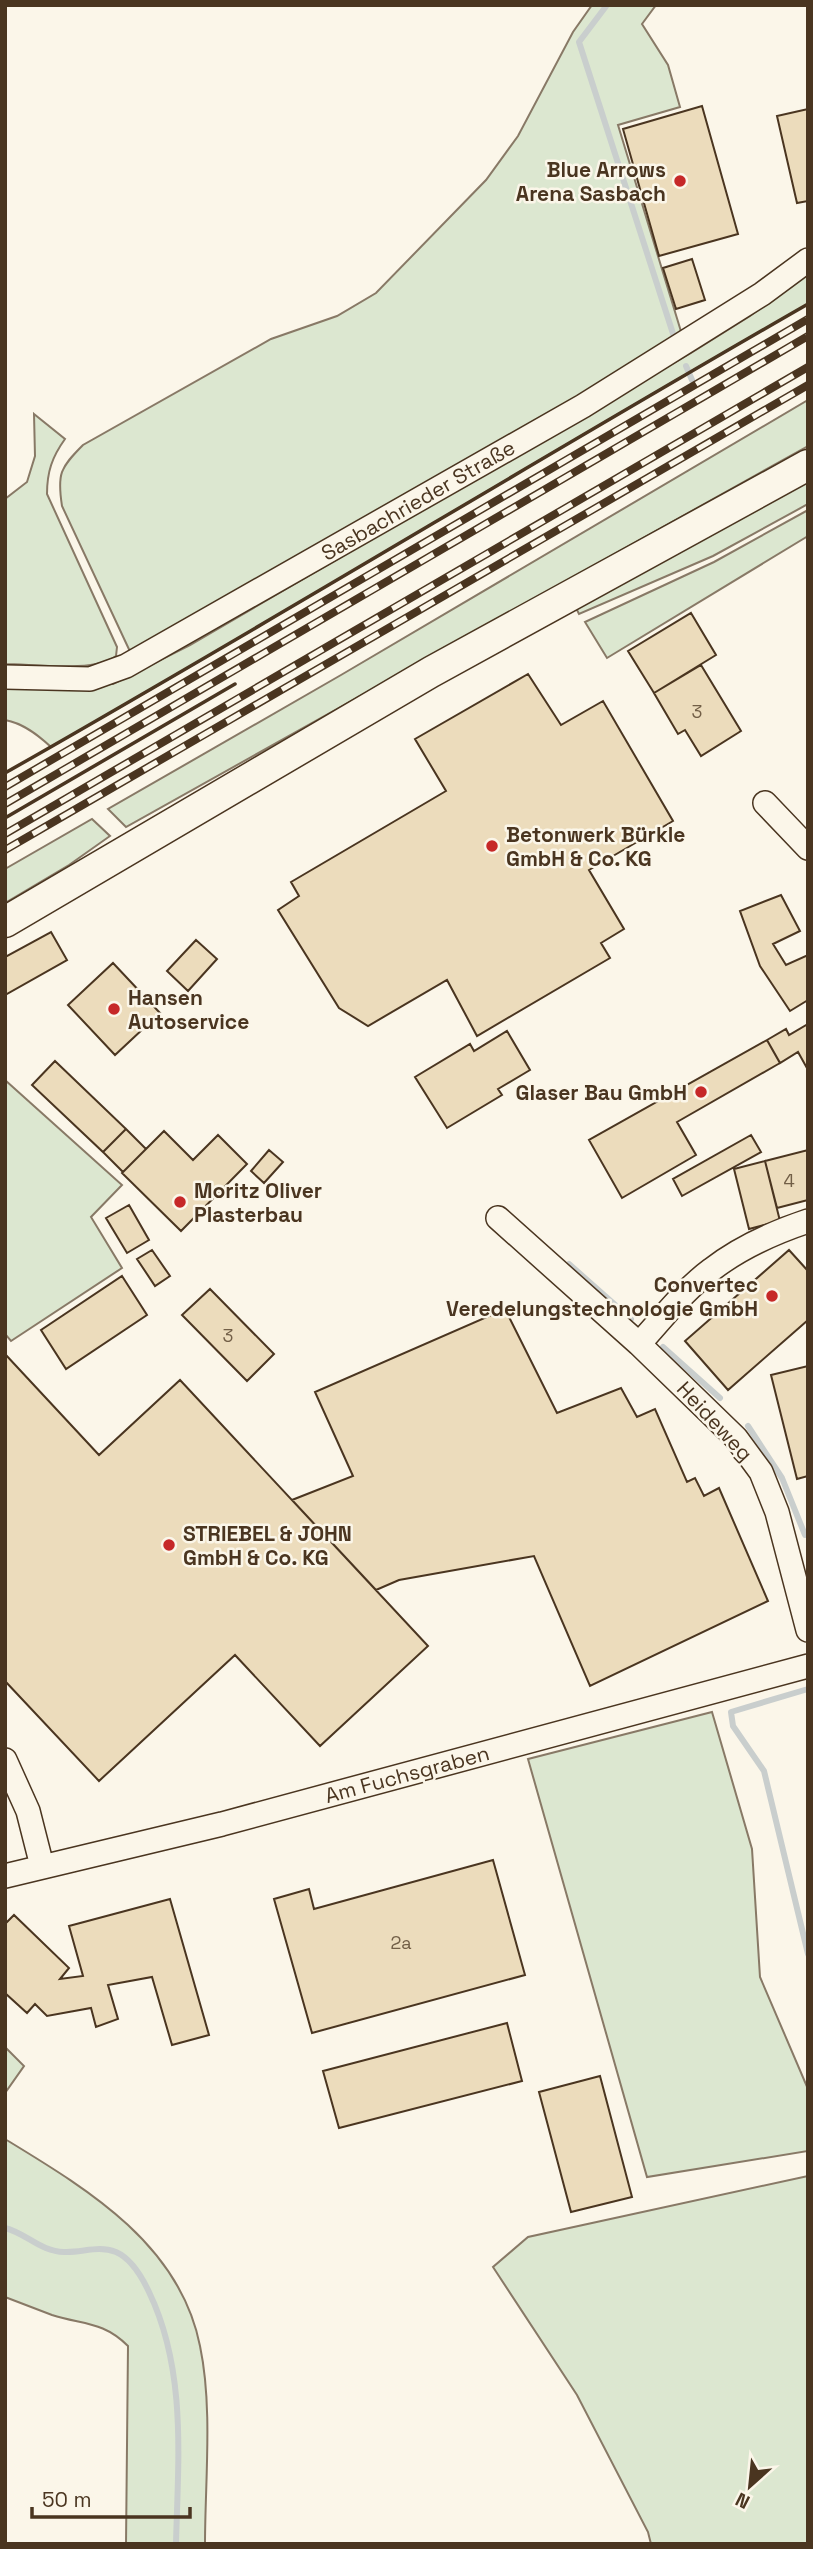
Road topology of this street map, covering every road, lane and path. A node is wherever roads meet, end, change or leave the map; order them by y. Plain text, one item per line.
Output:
1 (808, 260) edge
2 (808, 465) edge
3 (5, 677) edge
4 (765, 803) dead end
5 (808, 848) edge
6 (5, 922) edge
7 (498, 1218) dead end
8 (808, 1222) edge
9 (639, 1344) junction
10 (808, 1630) edge
11 (808, 1666) edge
12 (5, 1760) edge
13 (42, 1866) junction
14 (5, 1876) edge

1 - 3 street, Sasbachrieder Straße
2 - 6 main road
4 - 5 street
7 - 9 street, Heideweg
8 - 9 street
9 - 10 street, Heideweg
11 - 13 street, Am Fuchsgraben
12 - 13 street
13 - 14 street, Am Fuchsgraben

